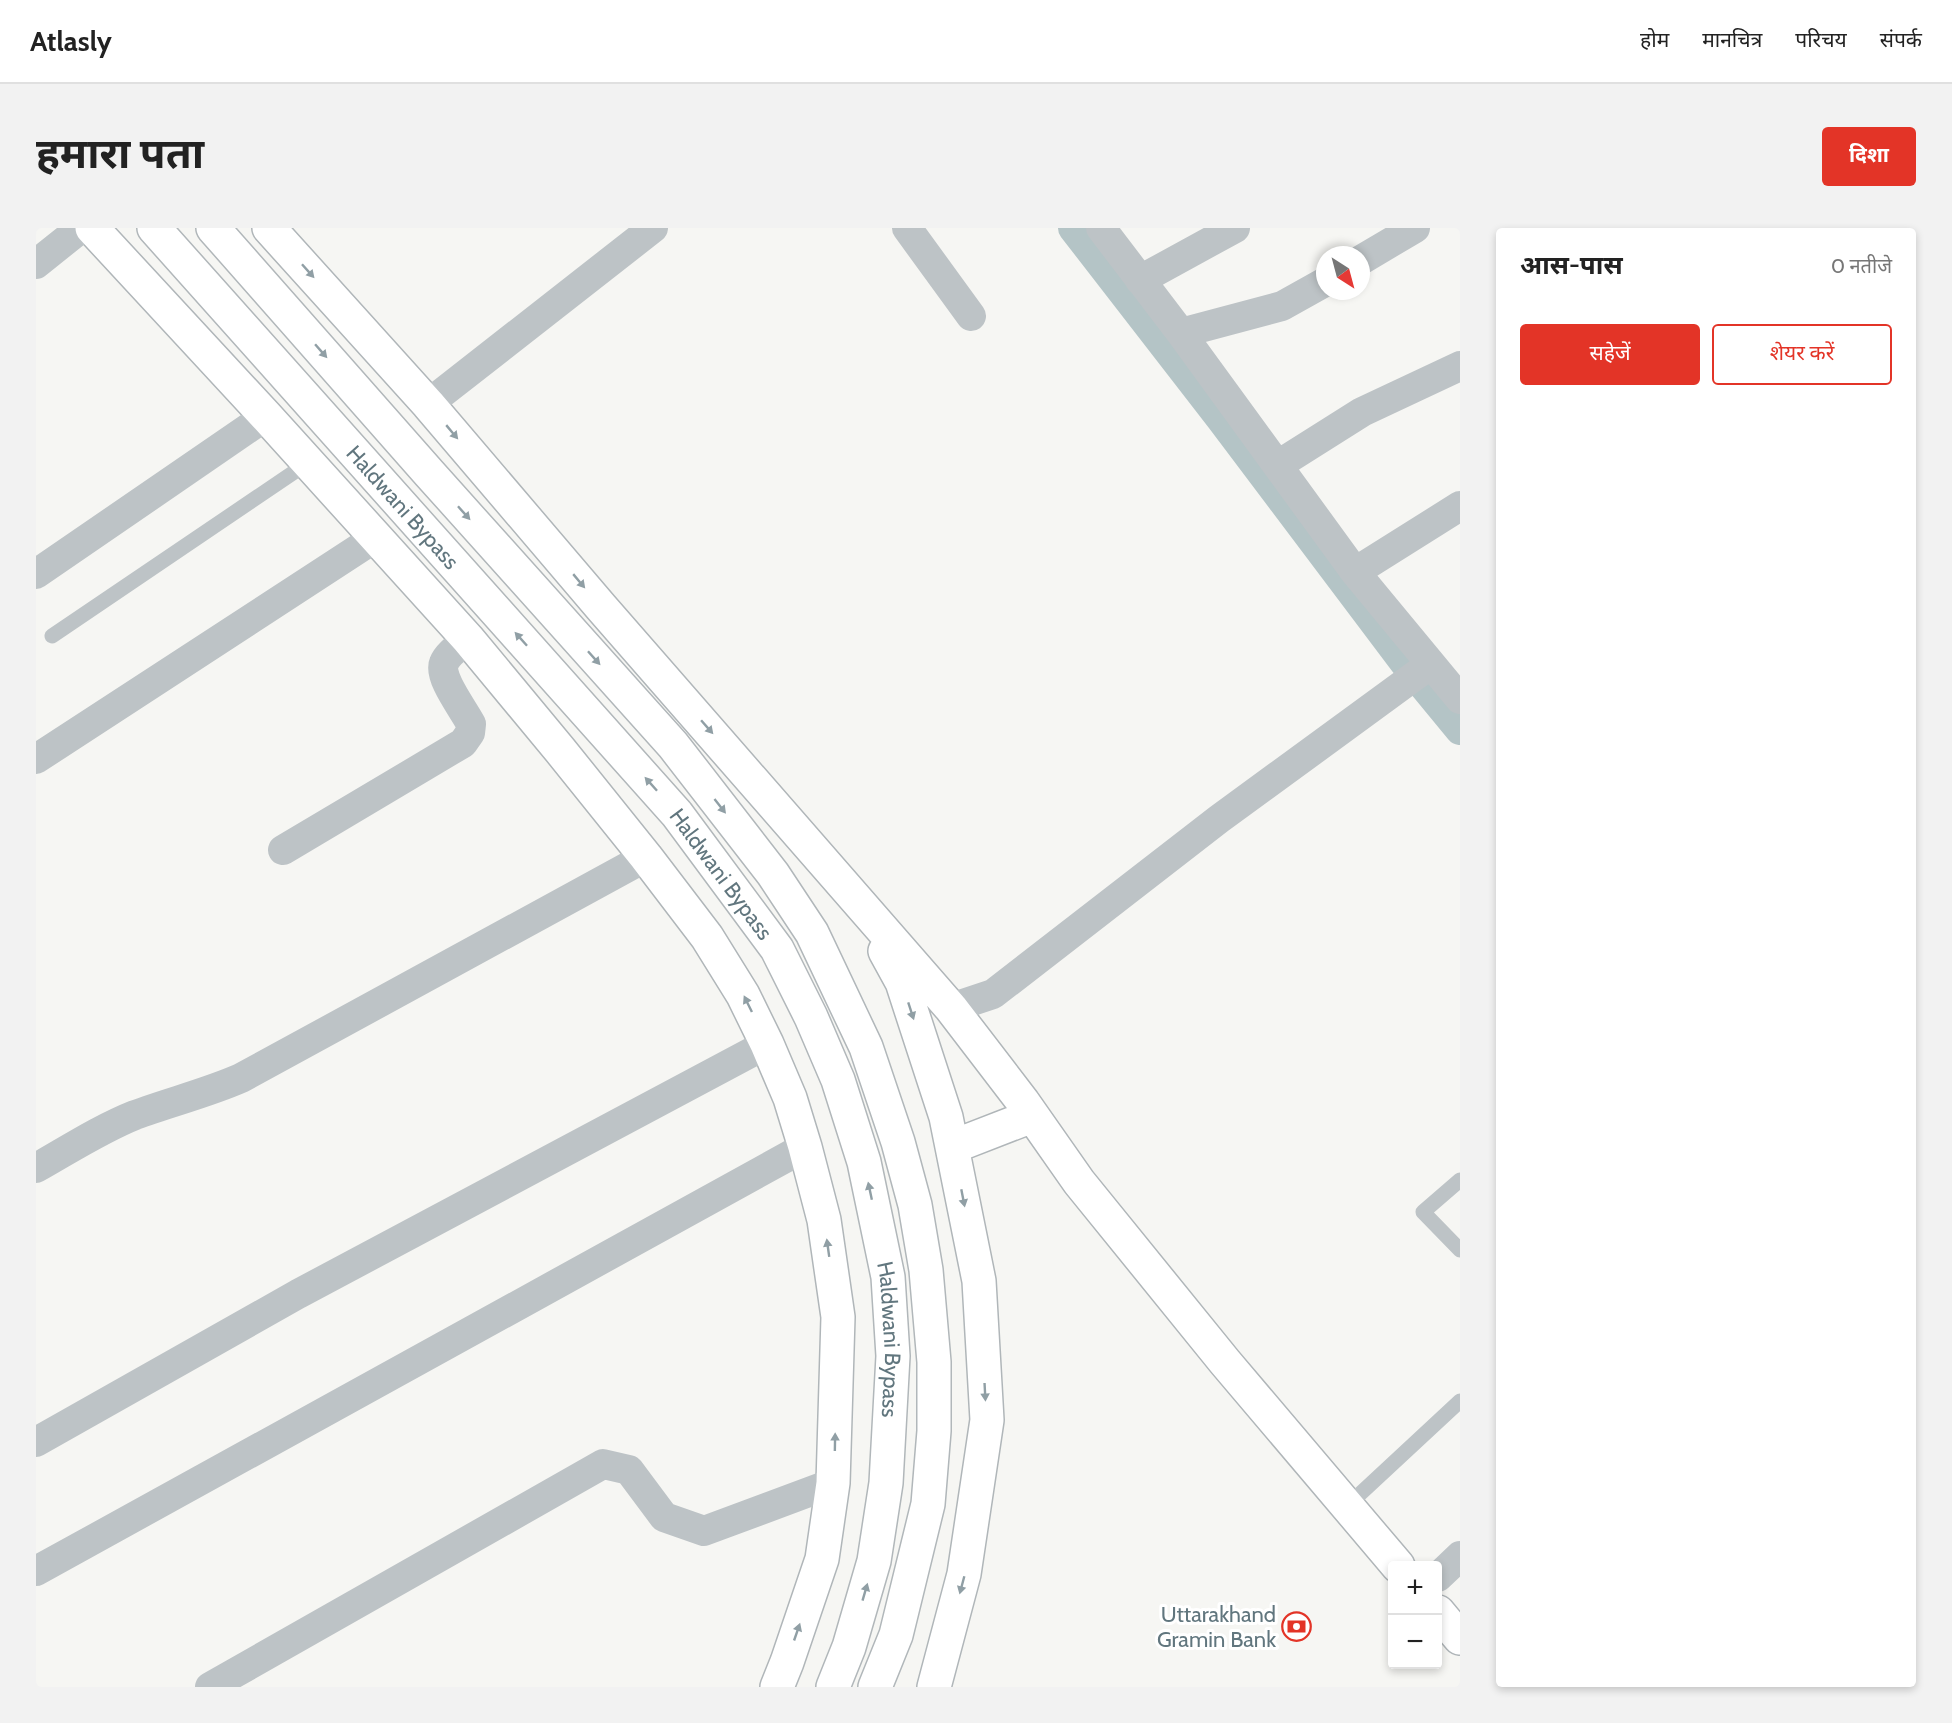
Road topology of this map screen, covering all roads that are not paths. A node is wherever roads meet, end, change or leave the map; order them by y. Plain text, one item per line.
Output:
1 (81, 228) edge
2 (92, 228) edge
3 (154, 228) edge
4 (213, 228) edge
5 (269, 228) edge
6 (653, 228) edge
7 (907, 228) edge
8 (1101, 228) edge
9 (1235, 228) edge
10 (1415, 228) edge
11 (1370, 255) edge
12 (36, 264) edge
13 (1140, 280) junction
14 (1316, 287) edge
15 (971, 316) dead end
16 (1181, 333) junction
17 (1460, 366) edge
18 (428, 404) junction
19 (266, 416) junction
20 (309, 462) junction
21 (1278, 465) junction
22 (1460, 506) edge
23 (375, 538) junction
24 (1355, 572) junction
25 (36, 574) edge
26 (52, 636) dead end
27 (468, 639) junction
28 (1432, 670) edge
29 (1460, 699) edge
30 (36, 759) edge
31 (283, 850) dead end
32 (646, 857) junction
33 (859, 902) junction
34 (951, 1008) junction
35 (767, 1044) junction
36 (1032, 1116) junction
37 (805, 1147) junction
38 (952, 1147) junction
39 (36, 1168) edge
40 (1460, 1180) edge
41 (1460, 1250) edge
42 (1460, 1401) edge
43 (36, 1442) edge
44 (833, 1483) junction
45 (1347, 1506) junction
46 (1460, 1556) edge
47 (1394, 1561) edge
48 (36, 1571) edge
49 (1442, 1572) edge
50 (1440, 1615) edge
51 (1460, 1638) edge
52 (210, 1687) edge
53 (777, 1687) edge
54 (833, 1687) edge
55 (875, 1687) edge
56 (934, 1687) edge

1 - 12 street
2 - 19 main road
54 -> 3 main road, Haldwani Bypass
4 -> 55 main road, Haldwani Bypass
5 -> 18 main road
6 - 18 street
7 - 15 street
8 - 13 street
9 - 13 street
10 - 11 street
13 - 16 street
14 - 16 street
16 - 21 street
17 - 21 street
18 -> 33 main road
19 - 20 main road
19 - 25 street
20 - 23 main road
20 - 26 lane
21 - 24 street
22 - 24 street
23 - 27 main road
23 - 30 street
24 - 28 street
27 - 31 street
27 - 32 main road
28 - 29 street
28 - 34 street
35 -> 32 main road
32 - 39 street
33 - 34 main road
33 -> 38 main road
34 - 36 main road
35 - 37 main road
35 - 43 street
36 - 38 main road
36 - 45 main road
44 -> 37 main road
37 - 48 street
38 -> 56 main road
40 - 41 lane
42 - 45 lane
44 - 52 street
53 -> 44 main road
45 - 47 main road
46 - 49 street
50 - 51 main road

